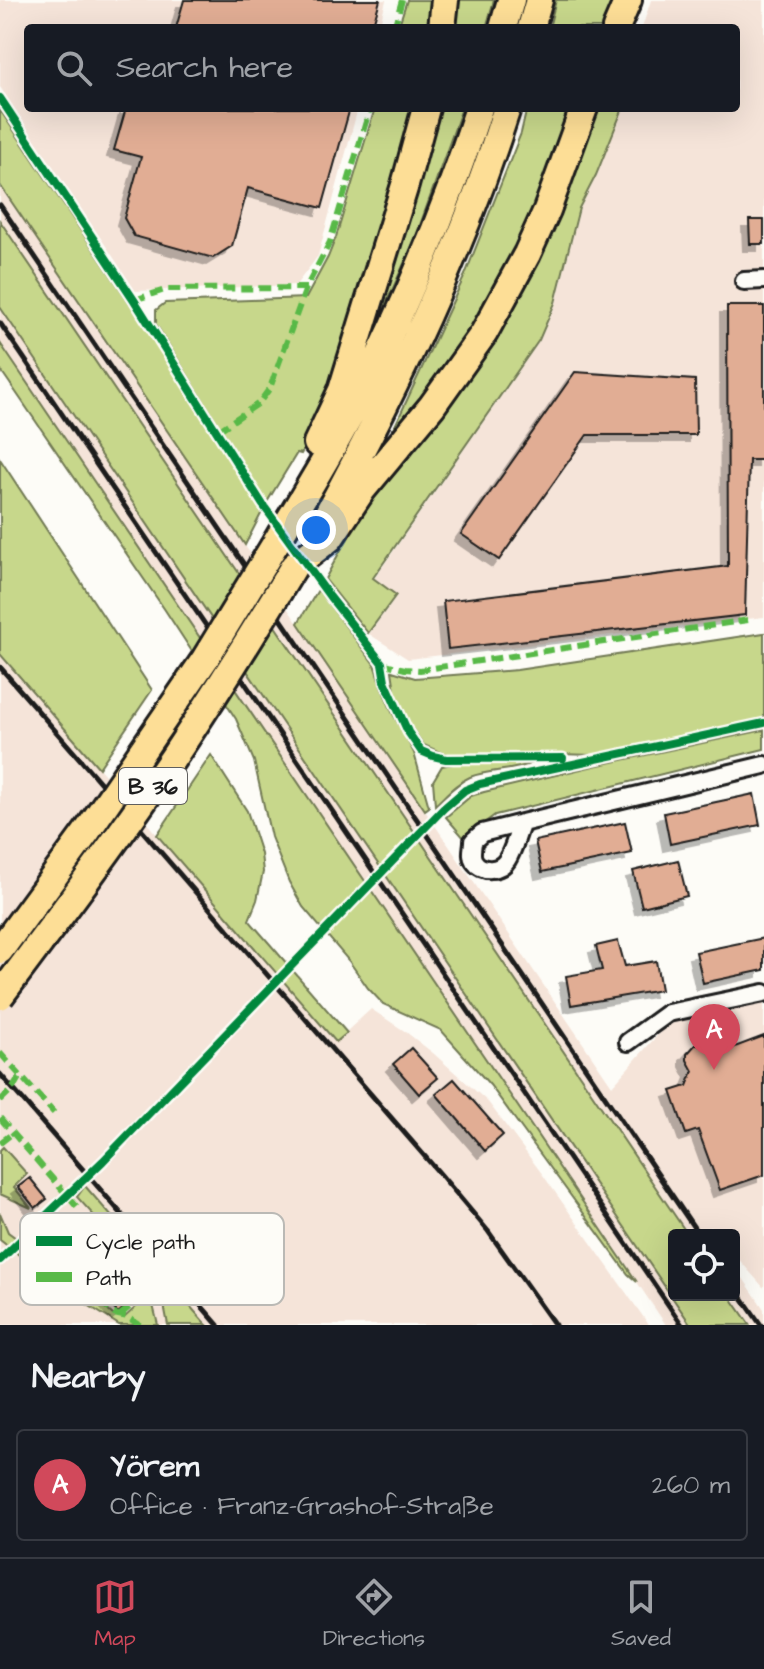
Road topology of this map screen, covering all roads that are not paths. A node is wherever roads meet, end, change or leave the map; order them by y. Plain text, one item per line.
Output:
1 (445, 0) edge
2 (511, 0) edge
3 (539, 0) edge
4 (628, 0) edge
5 (442, 24) edge
6 (504, 24) edge
7 (532, 24) edge
8 (618, 24) edge
9 (425, 112) edge
10 (478, 112) edge
11 (506, 112) edge
12 (583, 112) edge
13 (764, 280) edge
14 (744, 281) dead end
15 (302, 488) junction
16 (329, 526) junction
17 (764, 765) edge
18 (522, 823) dead end
19 (0, 950) edge
20 (764, 993) edge
21 (0, 996) edge
22 (628, 1042) dead end

1 - 5 highway
2 - 6 highway
3 - 7 highway
4 - 8 highway
9 - 15 highway
10 - 15 highway, B 36
11 - 16 highway
12 - 16 highway
13 - 14 street
15 - 19 highway, B 36, bridge
16 - 21 highway, B 36, bridge
17 - 18 street
20 - 22 street

